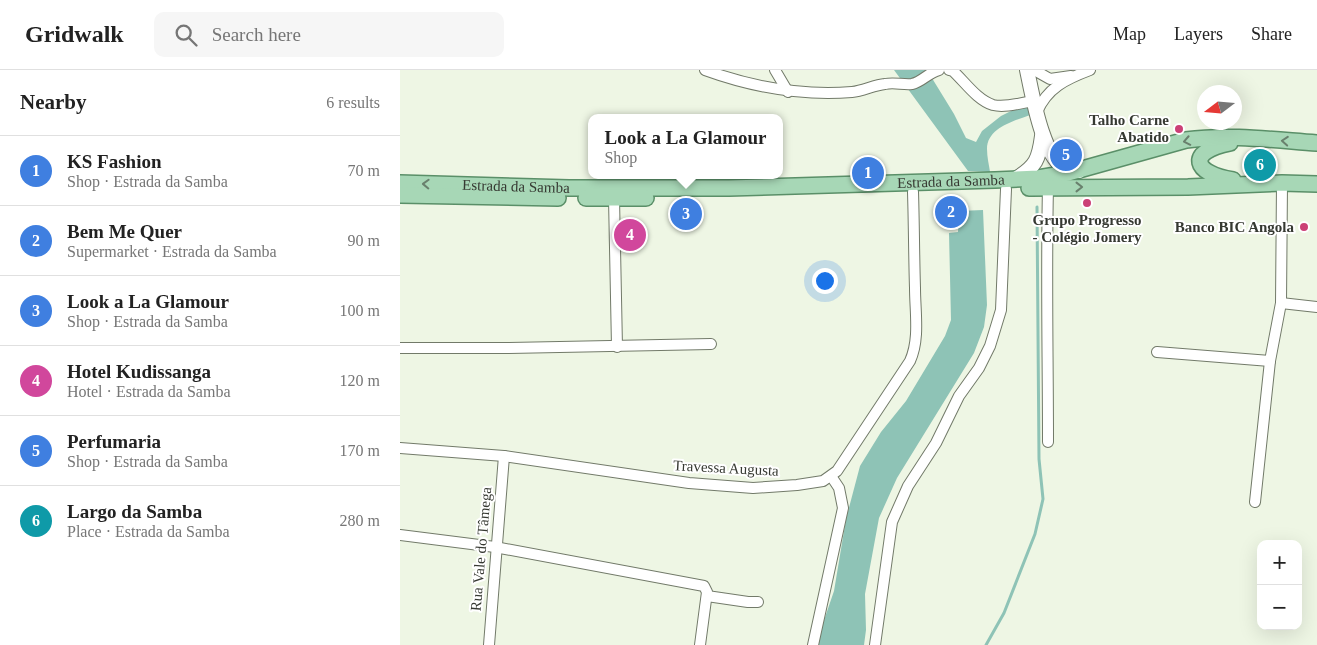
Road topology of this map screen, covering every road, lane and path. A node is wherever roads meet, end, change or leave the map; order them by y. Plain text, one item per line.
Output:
1 (705, 70) edge
2 (775, 70) edge
3 (952, 70) edge
4 (1027, 70) edge
5 (1034, 70) edge
6 (1090, 70) edge
7 (929, 75) edge
8 (1076, 75) junction
9 (788, 92) junction
10 (1035, 107) junction
11 (1043, 133) junction
12 (1253, 139) junction
13 (1317, 143) edge
14 (1079, 170) junction
15 (400, 183) edge
16 (1255, 183) junction
17 (1282, 183) junction
18 (1317, 184) edge
19 (1003, 185) junction
20 (965, 186) junction
21 (1048, 187) junction
22 (913, 192) junction
23 (400, 195) edge
24 (614, 198) junction
25 (1281, 303) junction
26 (1317, 307) edge
27 (711, 344) dead end
28 (617, 347) junction
29 (400, 348) edge
30 (1157, 352) dead end
31 (1270, 361) junction
32 (1048, 442) dead end
33 (400, 448) edge
34 (504, 456) junction
35 (831, 476) junction
36 (1255, 502) dead end
37 (400, 535) edge
38 (496, 547) junction
39 (707, 596) junction
40 (758, 602) dead end
41 (489, 645) edge
42 (700, 645) edge
43 (813, 645) edge
44 (875, 645) edge

1 - 9 street
2 - 9 street
3 - 10 street
4 - 10 street
5 - 8 street
6 - 8 street
7 - 9 street
8 - 10 street
10 - 11 street
11 - 14 street
11 - 19 street
13 -> 12 main road, Estrada da Samba
12 -> 14 main road, Estrada da Samba
12 - 16 main road
14 - 19 main road, Estrada da Samba
20 -> 15 main road, Estrada da Samba
16 - 17 main road, Estrada da Samba
21 -> 16 main road, Estrada da Samba
17 - 18 main road, Estrada da Samba
17 - 25 street
19 - 20 main road, Estrada da Samba
19 - 21 main road, Estrada da Samba
19 - 44 street
20 - 22 main road, Estrada da Samba
21 - 32 street
22 - 24 main road, Estrada da Samba
22 - 35 street
23 - 24 main road, Estrada da Samba
24 - 28 street
25 - 26 street
25 - 31 street
27 - 28 street
28 - 29 street
30 - 31 street
31 - 36 street
33 - 34 street, Travessa Augusta
34 - 35 street, Travessa Augusta
34 - 38 street, Rua Vale do Tâmega
35 - 43 street
37 - 38 street
38 - 39 street
38 - 41 street, Rua Vale do Tâmega
39 - 40 street
39 - 42 street

